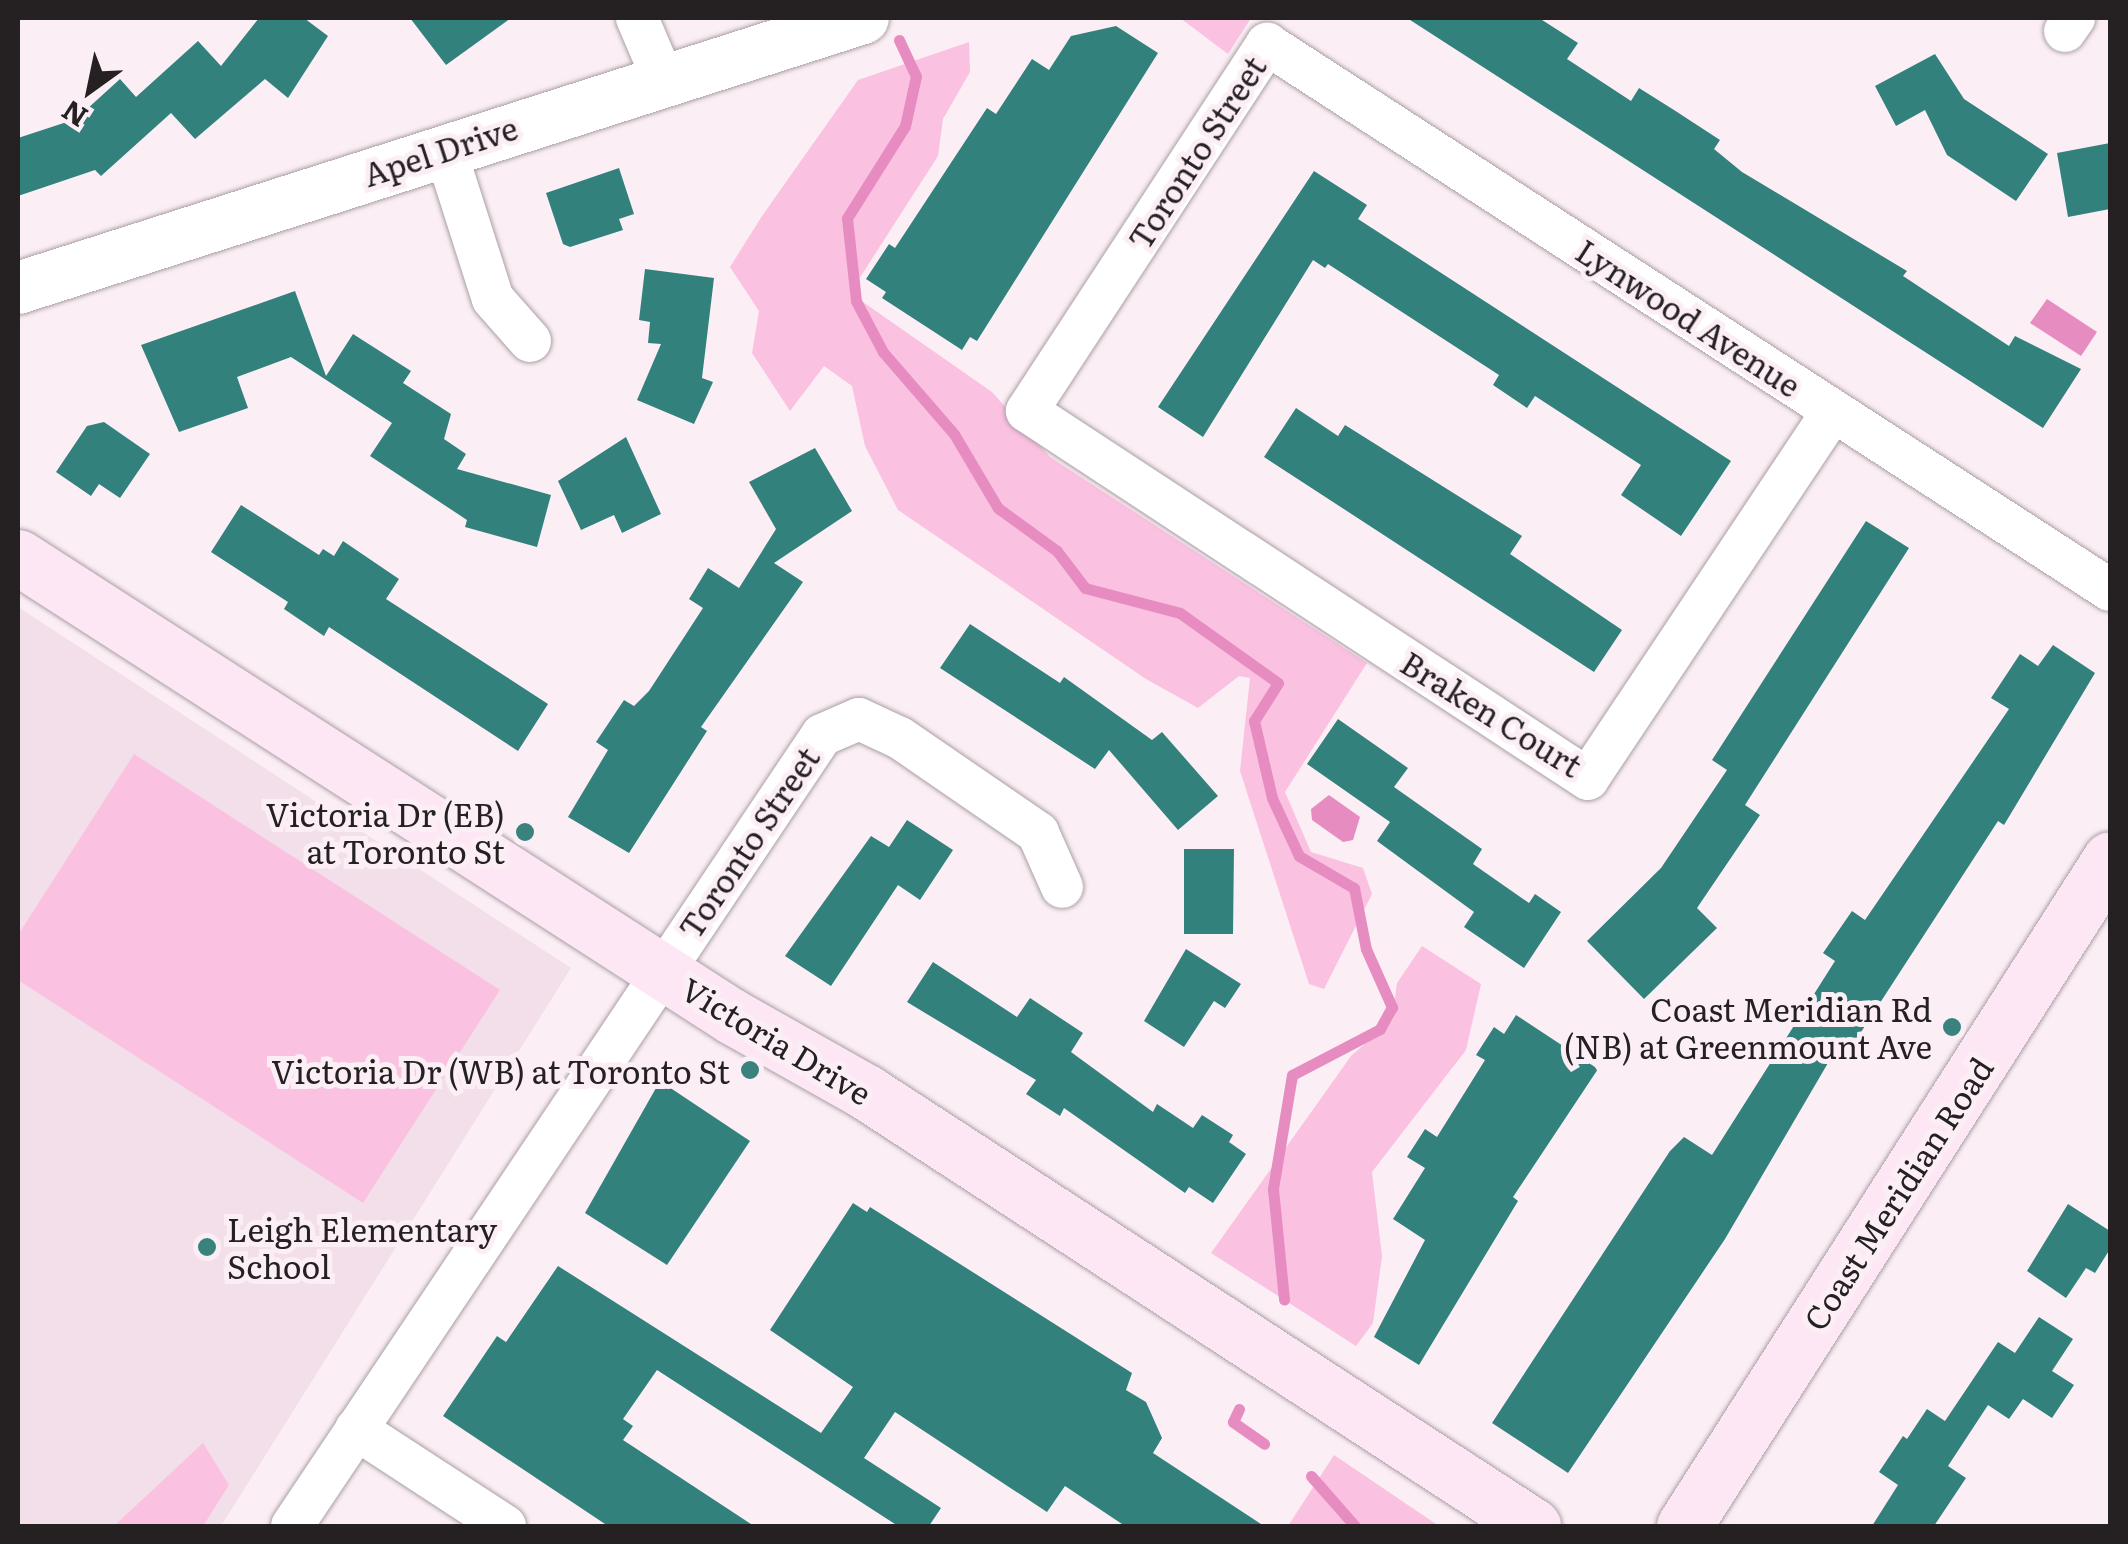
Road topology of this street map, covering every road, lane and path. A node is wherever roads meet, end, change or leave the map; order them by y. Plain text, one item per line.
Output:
1 (637, 18) edge
2 (863, 18) edge
3 (1267, 44) joint
4 (663, 79) junction
5 (445, 148) junction
6 (18, 288) edge
7 (530, 341) dead end
8 (1027, 411) joint
9 (1833, 411) junction
10 (18, 557) edge
11 (2110, 590) edge
12 (2110, 859) edge
13 (1062, 887) dead end
14 (660, 970) junction
15 (356, 1430) junction
16 (292, 1526) edge
17 (505, 1526) edge
18 (1533, 1526) edge
19 (1684, 1526) edge

1 - 4 street
2 - 4 street, Apel Drive
3 - 8 street, Toronto Street
3 - 9 street, Lynwood Avenue
4 - 5 street, Apel Drive
5 - 6 street, Apel Drive
5 - 7 street
8 - 9 street, Braken Court
9 - 11 street, Lynwood Avenue
10 - 14 main road, Victoria Drive
12 - 19 main road, Coast Meridian Road
13 - 14 street, Toronto Street
14 - 15 street, Toronto Street
14 - 18 main road, Victoria Drive
15 - 16 street, Toronto Street
15 - 17 street

